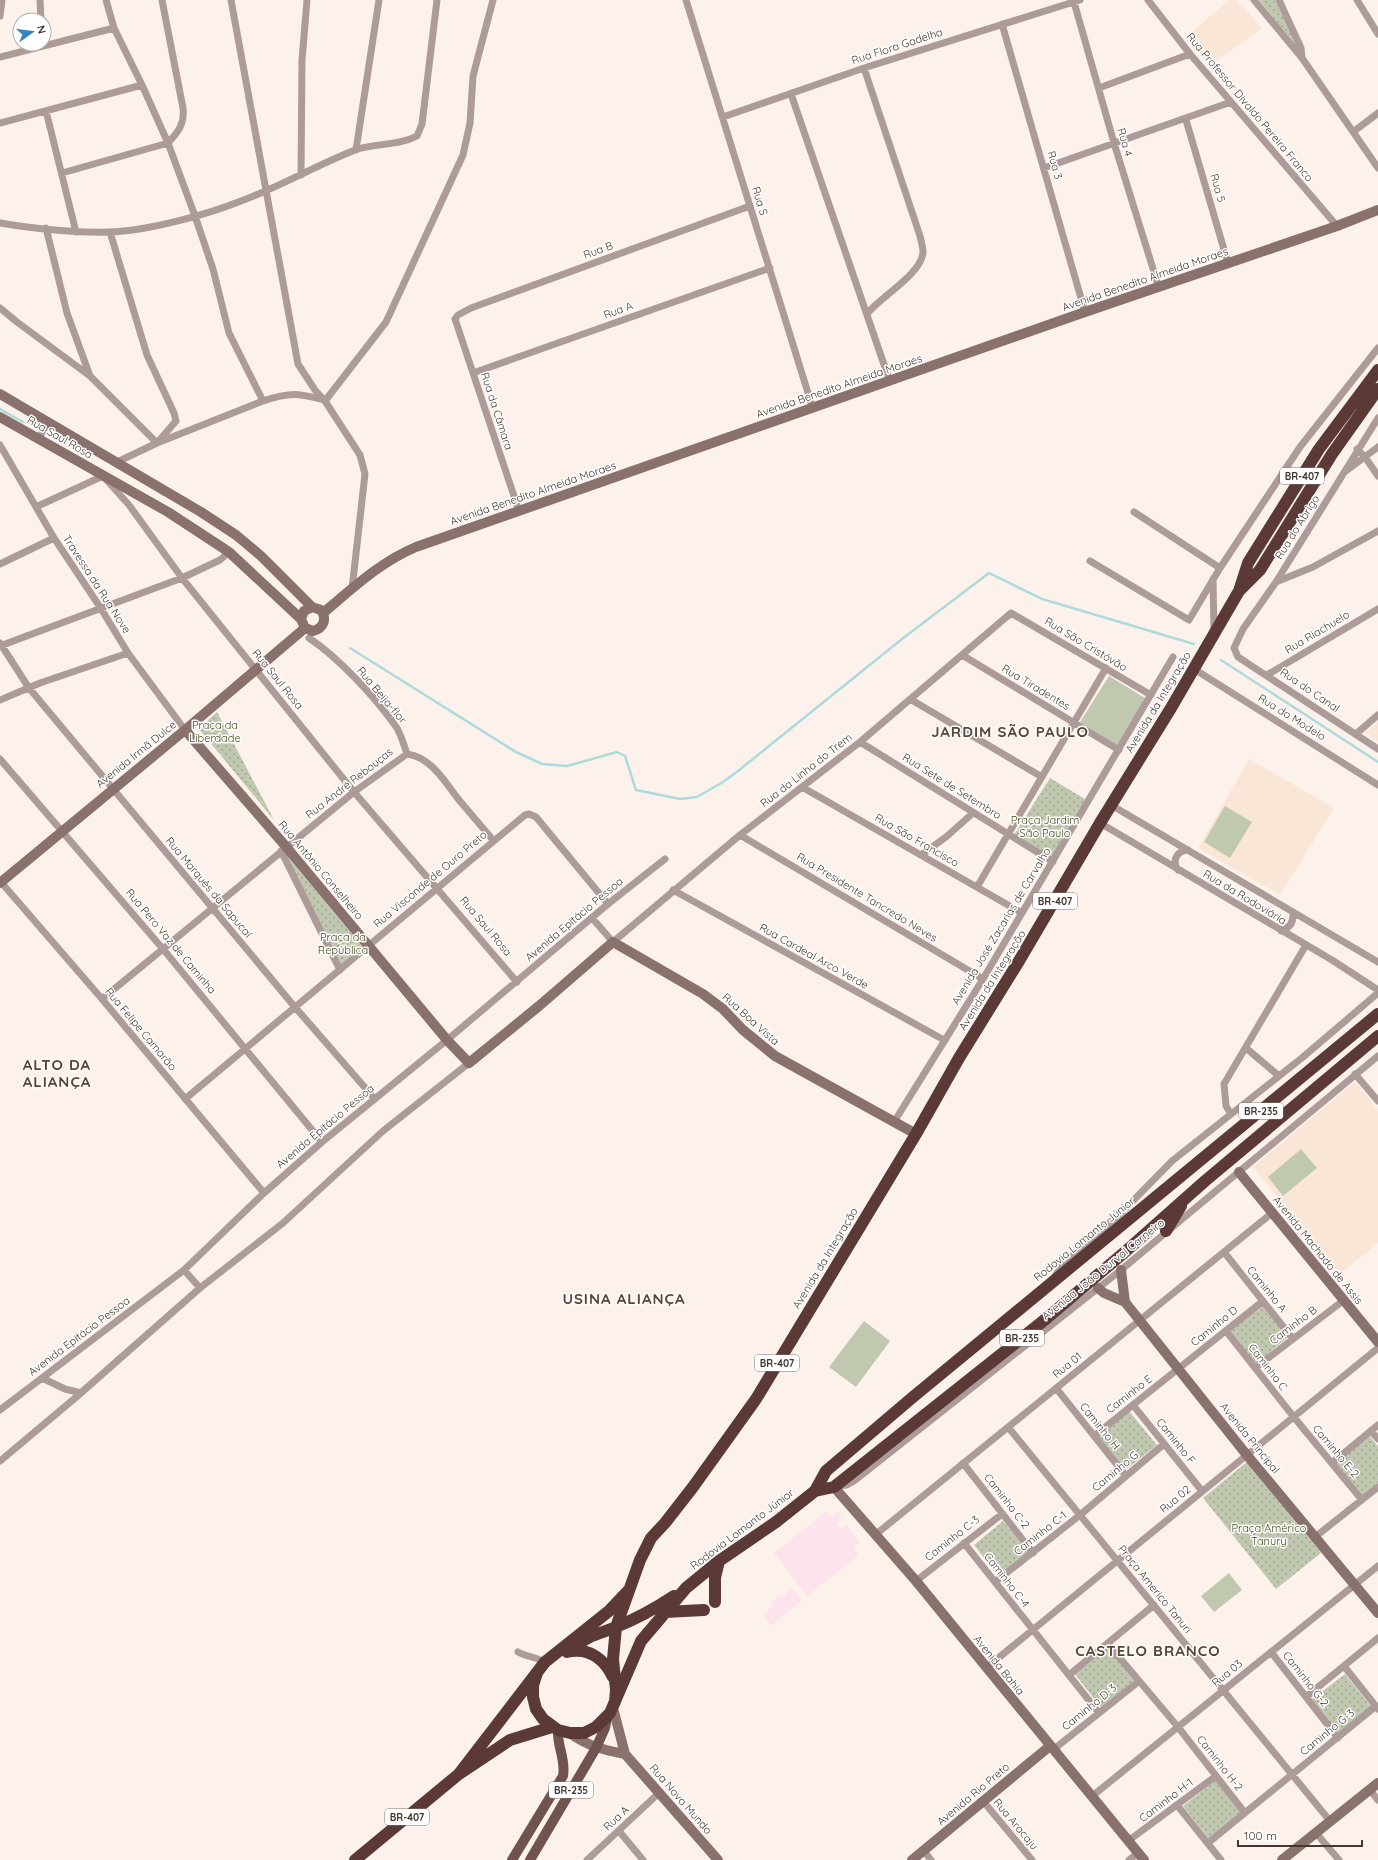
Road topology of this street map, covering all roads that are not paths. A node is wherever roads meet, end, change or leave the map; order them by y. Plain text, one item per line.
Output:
1 (2, 0) edge
2 (40, 0) edge
3 (106, 0) edge
4 (162, 0) edge
5 (230, 0) edge
6 (306, 0) edge
7 (379, 0) edge
8 (436, 0) edge
9 (493, 0) edge
10 (686, 0) edge
11 (1148, 0) edge
12 (1254, 0) edge
13 (1279, 0) edge
14 (1358, 0) edge
15 (1077, 1) edge
16 (41, 12) edge
17 (0, 16) edge
18 (1002, 24) junction
19 (114, 28) junction
20 (1378, 34) edge
21 (52, 41) edge
22 (15, 52) edge
23 (1190, 54) junction
24 (0, 57) edge
25 (1302, 58) junction
26 (864, 68) junction
27 (142, 85) junction
28 (1100, 88) junction
29 (791, 94) junction
30 (1232, 102) junction
31 (46, 111) junction
32 (1378, 113) edge
33 (722, 117) junction
34 (1186, 120) junction
35 (0, 123) edge
36 (1353, 132) junction
37 (168, 143) junction
38 (1114, 143) junction
39 (356, 150) junction
40 (1044, 168) junction
41 (1378, 168) edge
42 (62, 173) junction
43 (301, 175) junction
44 (266, 190) junction
45 (750, 206) junction
46 (1378, 210) edge
47 (195, 216) junction
48 (0, 223) edge
49 (1337, 226) junction
50 (46, 228) junction
51 (76, 232) junction
52 (110, 232) junction
53 (1228, 263) junction
54 (770, 268) junction
55 (1159, 288) junction
56 (0, 308) edge
57 (1086, 312) junction
58 (866, 314) junction
59 (455, 319) joint
60 (1378, 348) edge
61 (1378, 370) edge
62 (473, 373) junction
63 (90, 376) junction
64 (890, 382) junction
65 (1378, 389) edge
66 (0, 394) edge
67 (325, 400) junction
68 (263, 401) junction
69 (813, 408) junction
70 (0, 417) edge
71 (1378, 418) edge
72 (48, 422) junction
73 (39, 438) junction
74 (157, 442) junction
75 (0, 445) edge
76 (1378, 447) edge
77 (1358, 449) junction
78 (1365, 457) junction
79 (4, 462) edge
80 (115, 463) junction
81 (1344, 472) junction
82 (103, 476) junction
83 (1378, 476) edge
84 (36, 507) junction
85 (519, 511) junction
86 (1134, 512) dead end
87 (1378, 531) edge
88 (54, 538) junction
89 (229, 552) junction
90 (1090, 560) dead end
91 (0, 564) edge
92 (1220, 568) junction
93 (182, 578) junction
94 (1213, 579) junction
95 (1276, 582) junction
96 (352, 589) junction
97 (1239, 591) junction
98 (100, 607) junction
99 (312, 607) junction
100 (1378, 609) edge
101 (323, 613) junction
102 (1011, 613) joint
103 (303, 623) junction
104 (1214, 635) junction
105 (309, 638) dead end
106 (0, 644) edge
107 (1234, 648) joint
108 (128, 653) junction
109 (962, 655) junction
110 (1173, 657) dead end
111 (1106, 668) junction
112 (1194, 669) junction
113 (254, 670) junction
114 (1267, 675) junction
115 (29, 688) junction
116 (1151, 695) junction
117 (910, 699) junction
118 (0, 700) edge
119 (1378, 715) edge
120 (1073, 722) junction
121 (185, 730) junction
122 (1356, 734) junction
123 (860, 742) junction
124 (1378, 749) edge
125 (1119, 750) junction
126 (406, 754) junction
127 (0, 758) edge
128 (1042, 777) junction
129 (1378, 785) edge
130 (802, 787) junction
131 (113, 788) junction
132 (354, 792) junction
133 (1111, 805) junction
134 (973, 813) junction
135 (1100, 823) junction
136 (62, 830) junction
137 (740, 835) junction
138 (1009, 835) junction
139 (493, 840) junction
140 (284, 849) junction
141 (1188, 850) junction
142 (921, 855) junction
143 (665, 859) dead end
144 (1053, 862) junction
145 (1178, 870) junction
146 (0, 882) edge
147 (977, 887) junction
148 (438, 888) junction
149 (673, 890) junction
150 (608, 904) junction
151 (212, 908) junction
152 (1293, 912) junction
153 (1022, 913) junction
154 (592, 918) junction
155 (1281, 932) junction
156 (613, 942) junction
157 (1306, 945) junction
158 (369, 946) junction
159 (163, 948) junction
160 (1378, 962) edge
161 (340, 970) junction
162 (983, 979) junction
163 (517, 982) junction
164 (1378, 990) edge
165 (1378, 993) edge
166 (102, 999) junction
167 (294, 1006) junction
168 (1378, 1014) edge
169 (1378, 1036) edge
170 (447, 1040) junction
171 (944, 1040) junction
172 (1246, 1048) junction
173 (247, 1049) junction
174 (1378, 1056) edge
175 (469, 1063) junction
176 (1355, 1074) junction
177 (1279, 1076) junction
178 (374, 1098) junction
179 (185, 1099) junction
180 (1378, 1101) edge
181 (1231, 1114) junction
182 (894, 1122) junction
183 (916, 1134) junction
184 (322, 1142) junction
185 (1239, 1172) junction
186 (264, 1193) junction
187 (1187, 1196) junction
188 (1272, 1213) junction
189 (1166, 1231) junction
190 (1224, 1252) junction
191 (184, 1270) junction
192 (1121, 1270) junction
193 (1049, 1284) junction
194 (200, 1288) junction
195 (1098, 1288) junction
196 (1344, 1300) junction
197 (1263, 1301) junction
198 (1125, 1302) junction
199 (1140, 1320) junction
200 (1226, 1331) junction
201 (1293, 1339) junction
202 (1378, 1342) edge
203 (1378, 1348) edge
204 (1255, 1368) junction
205 (1179, 1369) junction
206 (42, 1378) junction
207 (1056, 1388) junction
208 (81, 1393) junction
209 (1133, 1405) junction
210 (0, 1410) edge
211 (1293, 1416) junction
212 (1378, 1425) edge
213 (1008, 1427) junction
214 (1371, 1431) junction
215 (1094, 1436) junction
216 (1378, 1440) edge
217 (1164, 1444) junction
218 (1246, 1454) junction
219 (0, 1461) edge
220 (1332, 1463) junction
221 (963, 1464) junction
222 (1126, 1476) junction
223 (834, 1487) junction
224 (1378, 1487) edge
225 (815, 1491) junction
226 (1202, 1491) junction
227 (1362, 1500) junction
228 (1002, 1514) junction
229 (1080, 1515) junction
230 (876, 1535) junction
231 (1316, 1537) junction
232 (964, 1543) junction
233 (1033, 1553) junction
234 (719, 1561) junction
235 (1118, 1561) junction
236 (1378, 1566) edge
237 (916, 1581) junction
238 (996, 1582) junction
239 (1355, 1585) junction
240 (632, 1586) junction
241 (686, 1588) junction
242 (715, 1602) dead end
243 (1154, 1605) junction
244 (704, 1610) dead end
245 (665, 1612) junction
246 (1378, 1613) edge
247 (616, 1627) junction
248 (1033, 1630) junction
249 (1378, 1638) edge
250 (1108, 1644) junction
251 (572, 1651) junction
252 (518, 1652) dead end
253 (1271, 1652) junction
254 (556, 1654) junction
255 (545, 1662) junction
256 (1344, 1666) junction
257 (986, 1668) junction
258 (537, 1673) junction
259 (1069, 1675) junction
260 (614, 1679) junction
261 (1138, 1682) junction
262 (1223, 1690) junction
263 (1306, 1697) junction
264 (1377, 1707) edge
265 (611, 1709) junction
266 (1099, 1713) junction
267 (1178, 1727) junction
268 (560, 1730) junction
269 (1338, 1738) junction
270 (596, 1748) junction
271 (1052, 1748) junction
272 (625, 1754) junction
273 (459, 1774) junction
274 (1292, 1775) junction
275 (1216, 1776) junction
276 (1374, 1787) edge
277 (660, 1792) junction
278 (1091, 1798) junction
279 (1378, 1800) edge
280 (983, 1801) junction
281 (1177, 1805) junction
282 (1245, 1813) junction
283 (1330, 1821) junction
284 (619, 1831) junction
285 (1316, 1833) junction
286 (1128, 1841) junction
287 (1208, 1843) junction
288 (923, 1850) junction
289 (1141, 1856) edge
290 (354, 1860) edge
291 (512, 1860) edge
292 (530, 1860) edge
293 (587, 1860) edge
294 (643, 1860) edge
295 (718, 1860) edge
296 (912, 1860) edge
297 (931, 1860) edge
298 (1032, 1860) edge
299 (1129, 1860) edge
300 (1221, 1860) edge
301 (1282, 1860) edge
302 (1339, 1860) edge

1 - 17 street
2 - 16 street
3 - 19 street
4 - 37 street
5 - 44 street
6 - 43 street
7 - 39 street
8 - 39 street
9 - 67 street
10 - 33 street, Rua S
11 - 23 street, Rua Professor Divaldo Pereira Franco
12 - 25 street
13 - 25 street
14 - 20 street
15 - 18 street, Rua Flora Gadelha
15 - 28 street, Rua 4
18 - 26 street, Rua Flora Gadelha
18 - 40 street, Rua 3
19 - 21 street
19 - 27 street
22 - 24 street
23 - 28 street
23 - 30 street, Rua Professor Divaldo Pereira Franco
25 - 36 street
26 - 29 street, Rua Flora Gadelha
26 - 58 street
27 - 31 street
27 - 37 street
28 - 38 street, Rua 4
29 - 33 street, Rua Flora Gadelha
29 - 58 street
30 - 34 street
30 - 49 street, Rua Professor Divaldo Pereira Franco
31 - 35 street
31 - 42 street
32 - 36 street
33 - 45 street, Rua S
34 - 38 street
34 - 53 street, Rua 5
36 - 41 street
37 - 42 street
37 - 47 street
38 - 40 street
38 - 55 street, Rua 4
39 - 43 street
40 - 57 street, Rua 3
42 - 51 street
43 - 44 street
44 - 47 street
44 - 67 street
45 - 54 street, Rua S
45 - 59 street, Rua B
46 - 49 street, Avenida Benedito Almeida Moraes
47 - 52 street
47 - 68 street
48 - 50 street
49 - 53 street, Avenida Benedito Almeida Moraes
50 - 51 street
50 - 63 street
51 - 52 street
52 - 74 street
53 - 55 street, Avenida Benedito Almeida Moraes
54 - 62 street, Rua A
54 - 69 street, Rua S
55 - 57 street, Avenida Benedito Almeida Moraes
56 - 63 street
57 - 64 street, Avenida Benedito Almeida Moraes
58 - 64 street
59 - 62 street, Rua da Câmara
60 - 92 street
61 - 97 highway, BR-407
62 - 85 street, Rua da Câmara
63 - 74 street
64 - 69 street, Avenida Benedito Almeida Moraes
65 - 97 highway, Avenida da Integração / BR-407
66 - 72 street
67 - 68 street
67 - 96 street
68 - 74 street
69 - 85 street, Avenida Benedito Almeida Moraes
70 - 73 street, Rua Saul Rosa
71 - 77 street, Rua do Abrigo
72 - 73 street
72 - 80 street
73 - 82 street, Rua Saul Rosa
74 - 80 street
75 - 79 street, Travessa da Rua Nove
76 - 78 street
77 - 78 street
77 - 81 street, Rua do Abrigo
78 - 81 street
78 - 83 street
79 - 84 street, Travessa da Rua Nove
80 - 99 street
81 - 95 street, Rua do Abrigo
82 - 84 street
82 - 89 street
82 - 93 street, Rua Saul Rosa
84 - 88 street, Travessa da Rua Nove
85 - 96 street, Avenida Benedito Almeida Moraes
86 - 92 street
87 - 95 street
88 - 91 street
88 - 98 street, Travessa da Rua Nove
89 - 93 street
89 - 103 street
90 - 94 street
92 - 94 street
93 - 98 street
93 - 113 street, Rua Saul Rosa
94 - 104 street
95 - 107 street, Rua do Abrigo
96 - 101 street, Avenida Benedito Almeida Moraes
97 - 104 highway, Avenida da Integração / BR-407
98 - 106 street
98 - 108 street, Travessa da Rua Nove
99 - 101 street
99 - 103 street
100 - 114 street, Rua Riachuelo
101 - 103 street
102 - 109 street, Rua da Linha do Trem
102 - 111 street, Rua São Cristóvão
103 - 113 street, Avenida Irmã Dulce
104 - 112 highway, Avenida da Integração / BR-407
105 - 126 street, Rua Beija-flor
106 - 115 street, Rua Marquês da Sapucaí
107 - 114 street, Rua do Canal
108 - 115 street
108 - 121 street, Travessa da Rua Nove
109 - 117 street, Rua da Linha do Trem
109 - 120 street, Rua Tiradentes
110 - 116 street, Avenida José Zacarias de Carvalho
111 - 116 street, Rua São Cristóvão
111 - 120 street
112 - 129 street, Rua do Modelo
112 - 133 highway, Avenida da Integração / BR-407
113 - 121 street, Avenida Irmã Dulce
113 - 132 street, Rua Saul Rosa
114 - 122 street, Rua do Canal
115 - 118 street
115 - 131 street, Rua Marquês da Sapucaí
116 - 125 street, Avenida José Zacarias de Carvalho
117 - 123 street, Rua da Linha do Trem
117 - 128 street
119 - 122 street
120 - 125 street, Rua Tiradentes
120 - 128 street
121 - 131 street, Avenida Irmã Dulce
121 - 140 street, Rua Antônio Conselheiro
122 - 124 street, Rua do Canal
123 - 130 street, Rua da Linha do Trem
123 - 134 street, Rua Sete de Setembro
125 - 144 street, Avenida José Zacarias de Carvalho
126 - 132 street, Rua André Rebouças
126 - 139 street
127 - 136 street, Rua Pero Vaz de Caminha
128 - 138 street
130 - 137 street, Rua da Linha do Trem
130 - 142 street, Rua São Francisco
131 - 136 street, Avenida Irmã Dulce
131 - 151 street, Rua Marquês da Sapucaí
132 - 140 street, Rua André Rebouças
132 - 148 street, Rua Saul Rosa
133 - 135 highway, Avenida da Integração / BR-407
133 - 141 street, Rua da Rodoviária
134 - 138 street, Rua Sete de Setembro
134 - 142 street
135 - 145 street, Rua da Rodoviária
135 - 183 highway, Avenida da Integração / BR-407
136 - 146 street, Avenida Irmã Dulce
136 - 159 street, Rua Pero Vaz de Caminha
137 - 149 street, Rua da Linha do Trem
137 - 162 street, Rua Presidente Tancredo Neves
138 - 144 street, Rua Sete de Setembro
138 - 147 street
139 - 148 street, Rua Visconde de Ouro Preto
139 - 150 street, Rua Visconde de Ouro Preto
140 - 151 street, Rua André Rebouças
140 - 158 street, Rua Antônio Conselheiro
140 - 161 street, Rua Antônio Conselheiro
141 - 145 street
141 - 152 street, Rua da Rodoviária
142 - 147 street, Rua São Francisco
143 - 150 street, Avenida Epitácio Pessoa
144 - 153 street, Avenida José Zacarias de Carvalho
145 - 155 street, Rua da Rodoviária
146 - 166 street, Rua Felipe Camarão
147 - 153 street, Rua São Francisco
148 - 158 street, Rua Visconde de Ouro Preto
148 - 163 street, Rua Saul Rosa
149 - 156 street, Rua da Linha do Trem
149 - 171 street, Rua Cardeal Arco Verde
150 - 154 street, Avenida Epitácio Pessoa
151 - 159 street, Rua André Rebouças
151 - 167 street, Rua Marquês da Sapucaí
152 - 155 street
152 - 160 street, Rua da Rodoviária
153 - 162 street, Avenida José Zacarias de Carvalho
154 - 156 street
154 - 163 street, Avenida Epitácio Pessoa
155 - 157 street, Rua da Rodoviária
156 - 175 street
156 - 182 street, Rua Boa Vista
157 - 164 street, Rua da Rodoviária
157 - 172 street
158 - 161 street, Rua Visconde de Ouro Preto
158 - 170 street, Rua Antônio Conselheiro
159 - 166 street, Rua André Rebouças
159 - 173 street, Rua Pero Vaz de Caminha
161 - 167 street, Rua Visconde de Ouro Preto
162 - 171 street, Avenida José Zacarias de Carvalho
163 - 170 street, Avenida Epitácio Pessoa
165 - 177 street
166 - 179 street, Rua Felipe Camarão
167 - 173 street, Rua Visconde de Ouro Preto
167 - 178 street, Rua Marquês da Sapucaí
168 - 193 highway, Rodovia Lomanto Júnior / BR-235
169 - 187 highway, Rodovia Lomanto Júnior / BR-235
170 - 175 street, Rua Antônio Conselheiro
170 - 178 street, Avenida Epitácio Pessoa
171 - 182 street, Avenida José Zacarias de Carvalho
172 - 177 street
172 - 181 street
173 - 179 street, Rua Visconde de Ouro Preto
173 - 184 street, Rua Pero Vaz de Caminha
174 - 176 street, Avenida João Durval Carneiro
175 - 194 street
176 - 180 street
176 - 185 street, Avenida João Durval Carneiro
177 - 181 street
178 - 184 street, Avenida Epitácio Pessoa
179 - 186 street, Rua Felipe Camarão
181 - 193 street
182 - 183 street, Rua Boa Vista
183 - 240 highway, Avenida da Integração / BR-407
184 - 186 street, Avenida Epitácio Pessoa
185 - 188 street, Avenida Machado de Assis
185 - 189 street, Avenida João Durval Carneiro
186 - 191 street, Avenida Epitácio Pessoa
187 - 189 highway
187 - 223 highway, Rodovia Lomanto Júnior / BR-235
188 - 190 street, Rua 01
188 - 196 street, Avenida Machado de Assis
189 - 192 street, Avenida João Durval Carneiro
190 - 197 street, Caminho A
190 - 199 street, Rua 01
191 - 194 street
191 - 206 street, Avenida Epitácio Pessoa
192 - 195 street, Avenida João Durval Carneiro
192 - 198 street
193 - 225 highway, Rodovia Lomanto Júnior / BR-235
194 - 208 street
195 - 198 street
195 - 223 street, Avenida João Durval Carneiro
196 - 201 street, Caminho B
196 - 202 street, Avenida Machado de Assis
197 - 200 street, Caminho D
197 - 201 street, Caminho A
198 - 199 street, Avenida Principal
199 - 205 street, Avenida Principal
199 - 207 street, Rua 01
200 - 204 street, Caminho C
200 - 205 street, Caminho D
201 - 204 street, Caminho B
203 - 211 street, Rua 02
204 - 211 street, Caminho C
205 - 209 street, Caminho E
205 - 218 street, Avenida Principal
206 - 208 street
206 - 210 street, Avenida Epitácio Pessoa
207 - 213 street, Rua 01
207 - 215 street, Caminho H
208 - 219 street
209 - 215 street, Caminho E
209 - 217 street, Caminho F
211 - 218 street, Rua 02
211 - 220 street, Caminho E-2
212 - 214 street
213 - 221 street, Rua 01
213 - 229 street, Praça Americo Tanuri
214 - 216 street
214 - 220 street
215 - 222 street, Caminho H
217 - 222 street, Caminho G
217 - 226 street, Caminho F
218 - 226 street, Rua 02
218 - 231 street, Avenida Principal
220 - 227 street, Caminho E-2
221 - 228 street, Caminho C-2
221 - 230 street, Rua 01
222 - 229 street, Caminho G
223 - 225 highway, Rodovia Lomanto Júnior
223 - 230 street, Avenida Bahia
224 - 227 street
225 - 234 highway, Rodovia Lomanto Júnior / BR-235
226 - 235 street, Rua 02
227 - 231 street
228 - 232 street, Caminho C-3
228 - 233 street, Caminho C-2
229 - 233 street, Caminho C-1
229 - 235 street, Praça Americo Tanuri
230 - 237 street, Avenida Bahia
231 - 239 street, Avenida Principal
232 - 237 street, Caminho C-3
232 - 238 street, Caminho C-4
233 - 238 street, Caminho C-1
234 - 241 highway, Rodovia Lomanto Júnior / BR-235
234 - 242 highway
235 - 243 street, Praça Americo Tanuri
235 - 248 street, Rua 02
236 - 239 street, Rua 03
237 - 257 street, Avenida Bahia
238 - 248 street, Caminho C-4
239 - 246 street, Avenida Principal
239 - 253 street, Rua 03
240 - 247 highway, Avenida da Integração
240 - 254 highway
241 - 245 highway
241 - 247 highway
243 - 250 street
243 - 262 street, Praça Americo Tanuri
244 - 245 highway
245 - 265 highway
247 - 251 highway
247 - 260 highway, Avenida da Integração
248 - 257 street, Rua 02
248 - 259 street, Caminho C-4
249 - 256 street
250 - 259 street
250 - 261 street, Caminho H-2
251 - 254 highway
251 - 260 highway
252 - 255 street
253 - 262 street, Rua 03
253 - 263 street, Caminho G-2
254 - 255 highway
255 - 258 highway
256 - 263 street
256 - 264 street
257 - 271 street, Avenida Bahia
258 - 268 highway
258 - 273 highway
259 - 266 street, Caminho C-4
260 - 265 highway
261 - 266 street, Caminho D-3
261 - 267 street, Caminho H-2
262 - 267 street, Rua 03
262 - 274 street, Praça Americo Tanuri
263 - 269 street, Caminho G-2
264 - 269 street, Caminho G-3
265 - 268 highway
265 - 270 main road, BR-235
265 - 272 street
266 - 271 street, Caminho D-3
267 - 275 street, Caminho H-2
267 - 278 street, Rua 03
268 - 270 street
268 - 273 highway
268 - 291 main road, BR-235
269 - 274 street, Caminho G-3
270 - 272 street
270 - 292 main road, BR-235
271 - 278 street, Avenida Bahia
271 - 280 street, Avenida Rio Preto
272 - 277 street, Rua Novo Mundo
273 - 290 highway, BR-407
274 - 282 street, Caminho G-3
274 - 283 street, Praça Americo Tanuri
275 - 281 street, Caminho H-1
275 - 282 street, Caminho H-2
276 - 279 street
276 - 283 street
277 - 284 street, Rua A
277 - 295 street, Rua Novo Mundo
278 - 286 street, Avenida Bahia
280 - 288 street, Avenida Rio Preto
280 - 298 street, Rua Aracaju
281 - 286 street, Caminho H-1
281 - 287 street
282 - 287 street, Caminho G-3
283 - 285 street
284 - 293 street, Rua A
284 - 294 street
285 - 301 street
285 - 302 street
286 - 289 street, Avenida Bahia
287 - 300 street
288 - 296 street, Avenida Rio Preto
288 - 297 street
289 - 299 street

